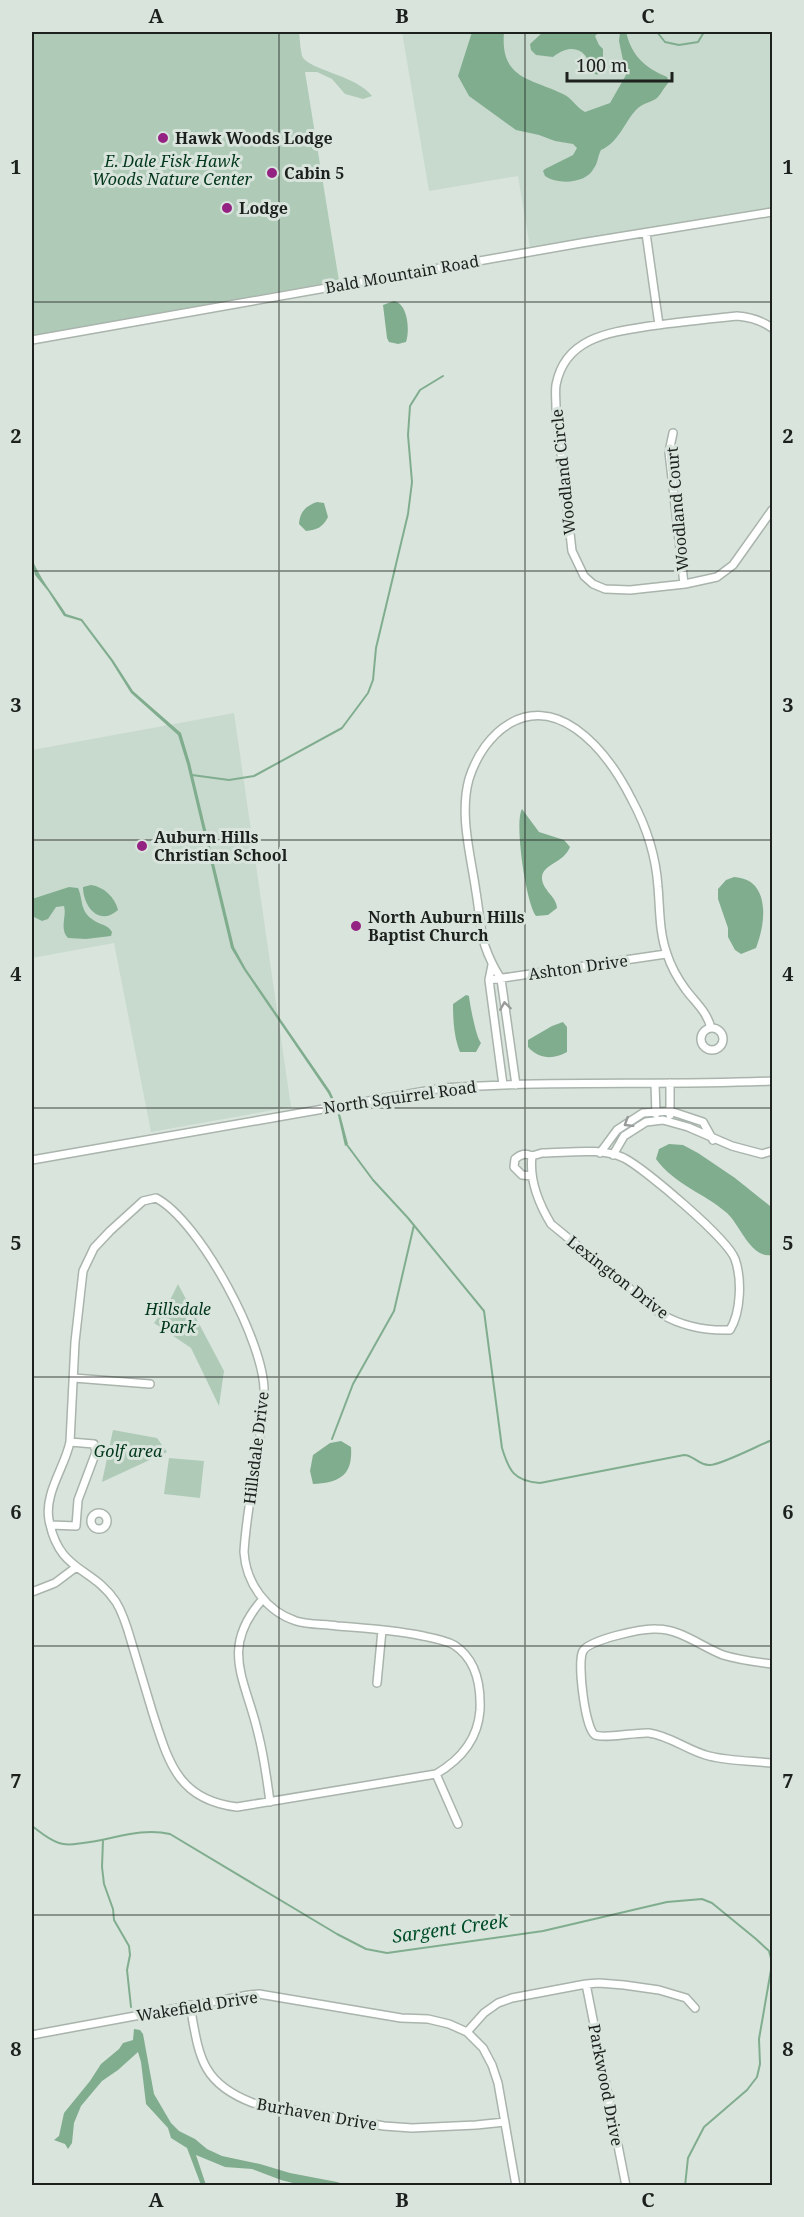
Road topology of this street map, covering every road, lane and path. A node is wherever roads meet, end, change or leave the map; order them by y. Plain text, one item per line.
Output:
1 (772, 212) edge
2 (646, 233) junction
3 (659, 325) junction
4 (772, 328) edge
5 (32, 339) edge
6 (673, 433) dead end
7 (772, 510) edge
8 (684, 584) junction
9 (666, 954) junction
10 (492, 965) junction
11 (501, 979) junction
12 (489, 980) junction
13 (711, 1028) dead end
14 (508, 1029) junction
15 (496, 1031) junction
16 (772, 1080) edge
17 (670, 1083) junction
18 (655, 1084) junction
19 (503, 1085) junction
20 (516, 1085) junction
21 (670, 1111) junction
22 (656, 1112) junction
23 (657, 1121) junction
24 (670, 1121) junction
25 (713, 1140) junction
26 (772, 1151) edge
27 (600, 1153) junction
28 (613, 1155) junction
29 (532, 1156) junction
30 (32, 1160) edge
31 (532, 1176) junction
32 (74, 1378) junction
33 (150, 1384) dead end
34 (70, 1442) junction
35 (51, 1525) junction
36 (76, 1526) junction
37 (92, 1526) dead end
38 (75, 1568) junction
39 (32, 1592) edge
40 (262, 1600) junction
41 (382, 1630) junction
42 (772, 1664) edge
43 (377, 1683) dead end
44 (772, 1763) edge
45 (436, 1774) junction
46 (270, 1802) junction
47 (458, 1824) dead end
48 (586, 1984) junction
49 (190, 2005) junction
50 (695, 2008) dead end
51 (467, 2032) junction
52 (32, 2035) edge
53 (505, 2122) junction
54 (516, 2186) edge
55 (626, 2186) edge

1 - 2 street, Bald Mountain Road
2 - 3 street
2 - 5 street, Bald Mountain Road
3 - 4 street, Woodland Circle
3 - 8 street, Woodland Circle
6 - 8 street, Woodland Court
7 - 8 street, Woodland Circle
9 - 10 street
9 - 11 street, Ashton Drive
9 - 13 street
10 - 11 street
10 - 12 street
11 - 12 street, Ashton Drive
14 -> 11 street
12 - 15 street
14 - 15 street
14 - 20 street
15 - 19 street
16 - 17 street, North Squirrel Road
17 - 18 street, North Squirrel Road
17 - 21 street
18 - 20 street, North Squirrel Road
18 - 22 street
19 - 20 street, North Squirrel Road
19 - 30 street, North Squirrel Road
21 - 22 street
21 - 24 street
21 - 25 street
22 - 23 street
22 -> 27 street
23 - 24 street
23 - 28 street
24 - 25 street
25 - 26 street
27 - 28 street, Lexington Drive
27 - 29 street, Lexington Drive
28 - 31 street, Lexington Drive
29 - 31 street, Lexington Drive
29 - 31 street
32 - 33 street
32 - 34 street, Hillsdale Drive
32 - 40 street, Hillsdale Drive
34 - 35 street, Hillsdale Drive
34 - 36 street
35 - 36 street
35 - 38 street, Hillsdale Drive
36 - 37 street
38 - 39 street
38 - 46 street, Hillsdale Drive
40 - 41 street, Hillsdale Drive
40 - 46 street
41 - 43 street
41 - 45 street, Hillsdale Drive
42 - 44 street
45 - 46 street, Hillsdale Drive
45 - 47 street
48 - 50 street
48 - 51 street
48 - 55 street, Parkwood Drive
49 - 51 street, Wakefield Drive
49 - 52 street, Wakefield Drive
49 - 53 street, Burhaven Drive
51 - 53 street
53 - 54 street

